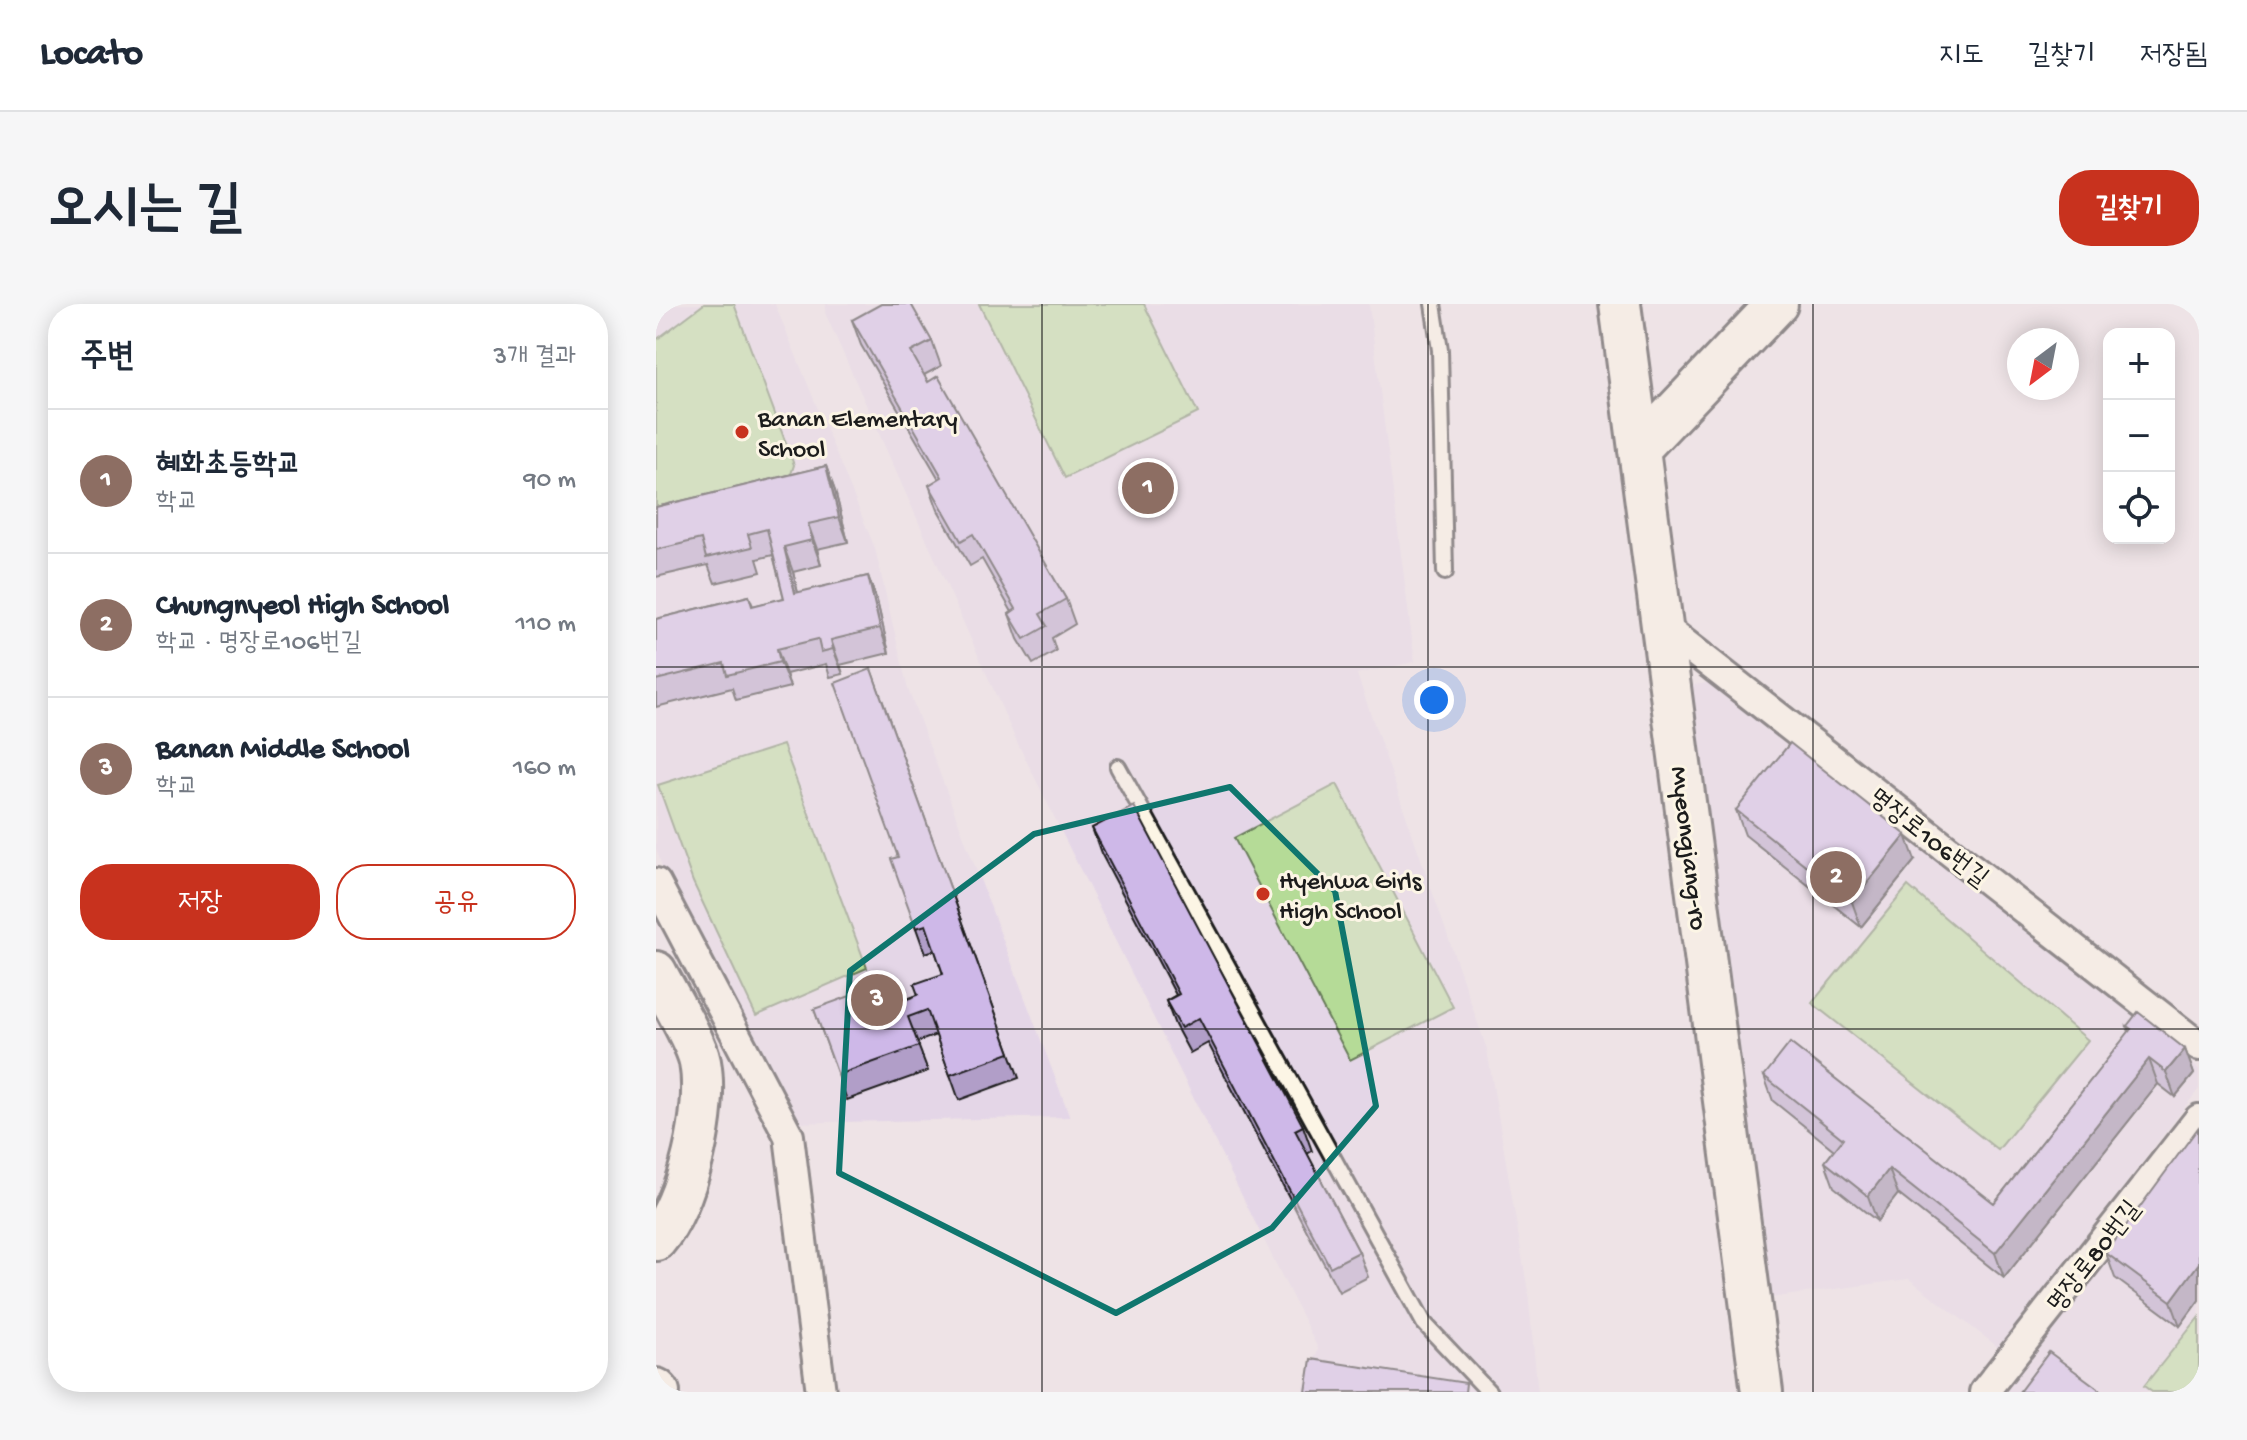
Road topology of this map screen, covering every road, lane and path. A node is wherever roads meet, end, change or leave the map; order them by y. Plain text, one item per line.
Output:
1 (1433, 304) edge
2 (1620, 304) edge
3 (1777, 304) edge
4 (1639, 449) junction
5 (1445, 572) dead end
6 (1662, 626) junction
7 (1118, 767) dead end
8 (656, 883) edge
9 (656, 972) edge
10 (2199, 1046) edge
11 (2199, 1119) edge
12 (656, 1240) edge
13 (821, 1392) edge
14 (1489, 1392) edge
15 (1762, 1392) edge
16 (1984, 1392) edge

1 - 5 lane
2 - 4 main road, Myeongjang-ro
3 - 4 main road
4 - 6 main road, Myeongjang-ro
6 - 10 street, 명장로106번길
6 - 15 main road, Myeongjang-ro
7 - 14 lane
8 - 13 street
9 - 12 main road
11 - 16 street, 명장로80번길

